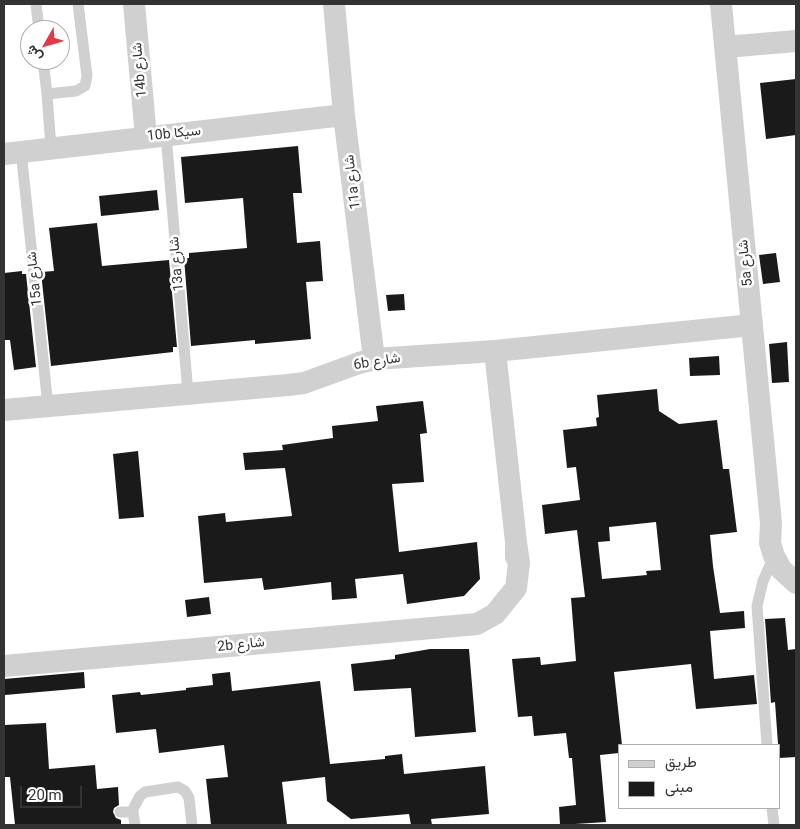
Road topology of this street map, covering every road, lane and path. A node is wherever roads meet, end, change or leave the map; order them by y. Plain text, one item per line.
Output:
1 (36, 4) edge
2 (78, 4) edge
3 (134, 4) edge
4 (334, 4) edge
5 (721, 4) edge
6 (38, 20) edge
7 (796, 41) edge
8 (725, 47) junction
9 (44, 70) edge
10 (47, 94) junction
11 (344, 115) junction
12 (156, 136) junction
13 (51, 148) junction
14 (13, 152) edge
15 (752, 325) junction
16 (495, 351) junction
17 (374, 360) junction
18 (188, 393) junction
19 (48, 406) junction
20 (4, 410) edge
21 (771, 523) junction
22 (774, 556) junction
23 (796, 568) edge
24 (796, 583) edge
25 (29, 665) junction
26 (4, 666) edge
27 (4, 672) edge
28 (767, 744) edge
29 (772, 809) edge
30 (135, 825) edge
31 (192, 825) edge
32 (774, 825) edge

1 - 6 lane
2 - 10 lane
3 - 12 street, 14b شارع
4 - 11 street, 11a شارع
5 - 8 street, 5a شارع
7 - 8 street
8 - 15 street, 5a شارع
9 - 10 lane
10 - 13 lane
11 - 12 street, 10b سيكا
11 - 17 street, 11a شارع
12 - 13 street, 10b سيكا
12 - 18 lane, 13a شارع
13 - 14 street, 10b سيكا
14 - 19 lane, 15a شارع
15 - 16 street, 6b شارع
15 - 21 street, 5a شارع
16 - 17 street, 6b شارع
16 - 25 street, 2b شارع
17 - 18 street, 6b شارع
18 - 19 street, 6b شارع
19 - 20 street, 6b شارع
21 - 22 street
21 - 23 street
22 - 24 street
22 - 28 lane
25 - 26 street, 2b شارع
25 - 27 street, 2b شارع
29 - 32 lane
30 - 31 lane

